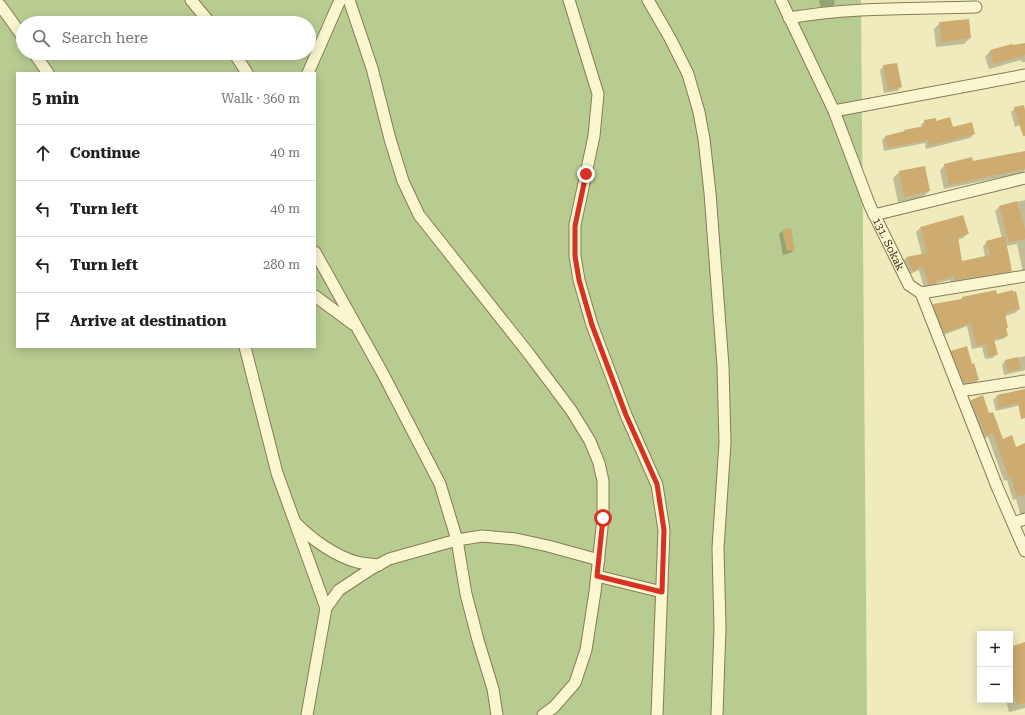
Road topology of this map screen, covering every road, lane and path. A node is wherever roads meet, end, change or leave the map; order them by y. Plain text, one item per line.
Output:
1 (191, 0) edge
2 (340, 0) edge
3 (349, 0) edge
4 (569, 0) edge
5 (648, 0) edge
6 (781, 0) edge
7 (0, 5) edge
8 (976, 7) dead end
9 (204, 16) edge
10 (789, 18) junction
11 (16, 27) edge
12 (316, 55) edge
13 (39, 60) edge
14 (239, 60) edge
15 (314, 60) edge
16 (47, 72) edge
17 (246, 72) edge
18 (308, 72) edge
19 (1025, 75) edge
20 (834, 112) junction
21 (1025, 178) edge
22 (874, 215) junction
23 (316, 254) edge
24 (1025, 276) edge
25 (921, 293) junction
26 (316, 297) edge
27 (355, 326) junction
28 (245, 348) edge
29 (1025, 381) edge
30 (960, 391) junction
31 (1025, 519) edge
32 (294, 521) junction
33 (1013, 524) junction
34 (457, 540) junction
35 (1025, 551) edge
36 (599, 560) junction
37 (379, 564) junction
38 (597, 576) junction
39 (662, 592) junction
40 (326, 608) junction
41 (307, 715) edge
42 (497, 715) edge
43 (543, 715) edge
44 (657, 715) edge
45 (717, 715) edge

1 - 9 street
2 - 12 street
3 - 36 street
4 - 39 street
5 - 45 street
6 - 10 street, 131. Sokak
7 - 11 street
8 - 10 street
10 - 20 street, 131. Sokak
13 - 16 street
14 - 17 street
15 - 18 street
19 - 20 street
20 - 22 street, 131. Sokak
21 - 22 street
22 - 25 street, 131. Sokak
23 - 27 street
24 - 25 street
25 - 30 street, 131. Sokak
26 - 27 street
27 - 34 street
28 - 32 street
29 - 30 street
30 - 33 street, 131. Sokak
31 - 33 street
32 - 37 street
32 - 40 street
33 - 35 street, 131. Sokak
34 - 36 street
34 - 37 street
34 - 42 street
36 - 38 street
37 - 40 street
38 - 39 street
38 - 43 street
39 - 44 street
40 - 41 street

